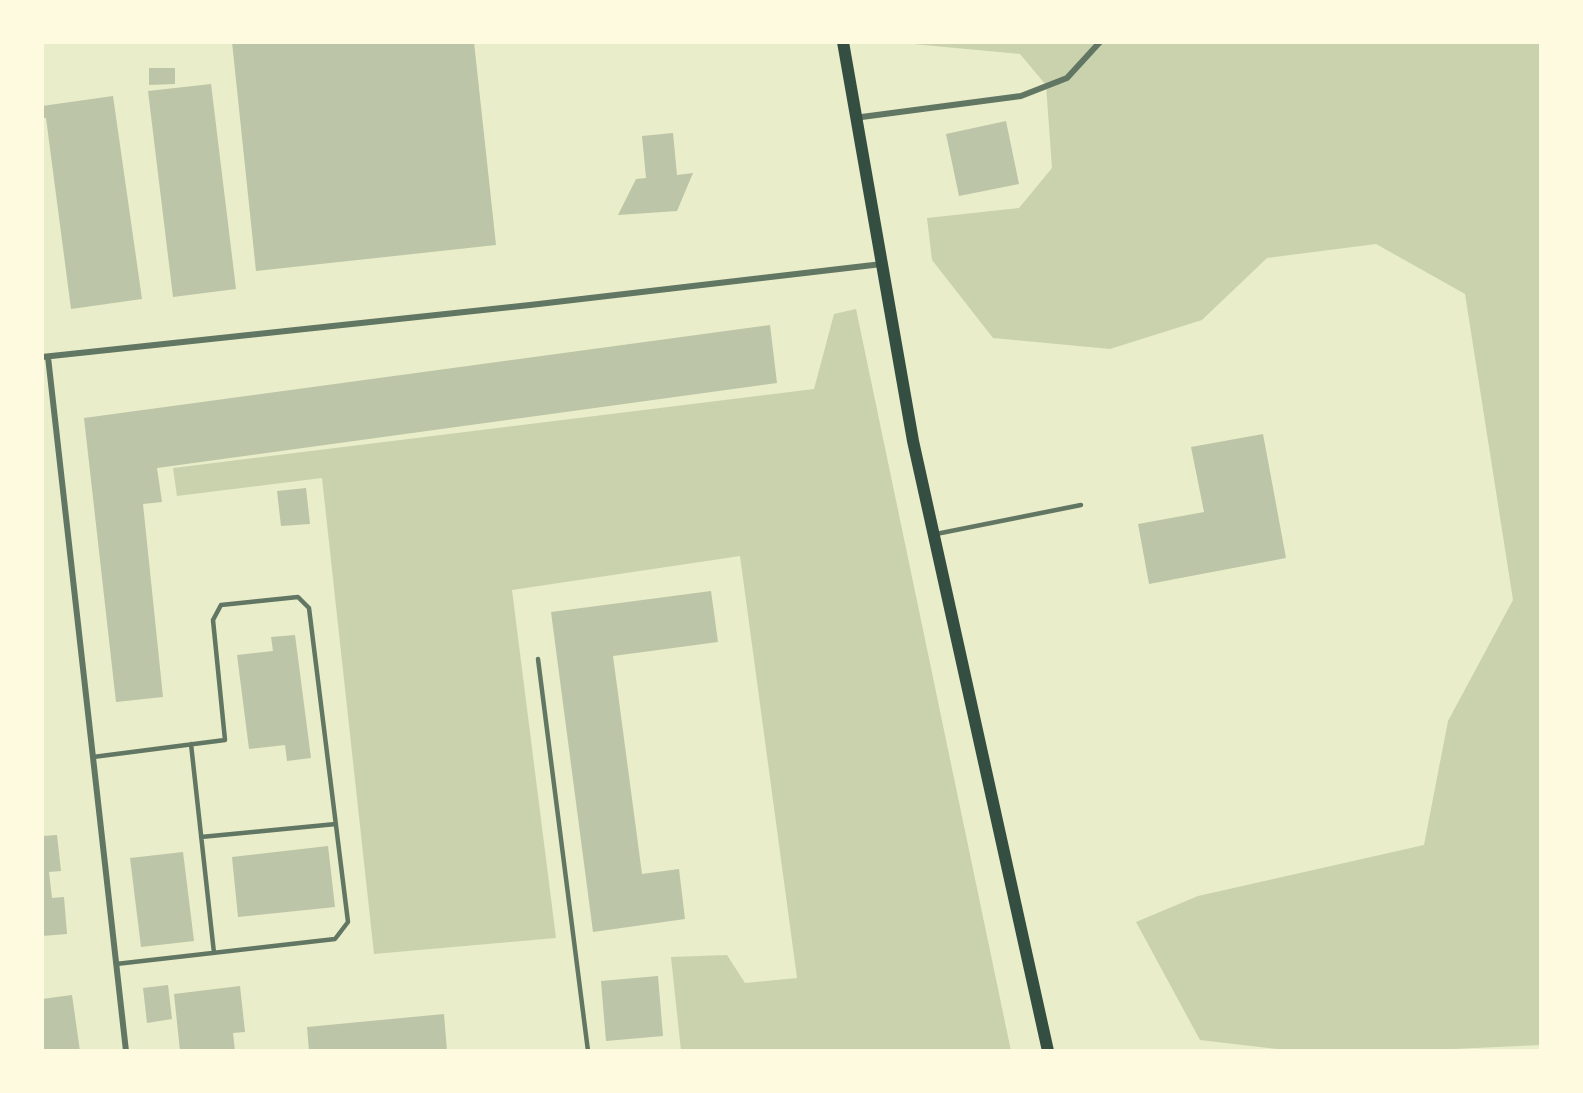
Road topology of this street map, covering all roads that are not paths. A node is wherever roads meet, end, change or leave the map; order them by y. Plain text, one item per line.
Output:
1 (843, 42) edge
2 (1100, 42) edge
3 (854, 118) junction
4 (883, 264) junction
5 (45, 357) edge
6 (1081, 505) dead end
7 (933, 534) junction
8 (538, 659) dead end
9 (191, 744) junction
10 (93, 757) junction
11 (336, 824) junction
12 (201, 837) junction
13 (214, 953) junction
14 (116, 964) junction
15 (126, 1051) edge
16 (588, 1051) edge
17 (1048, 1051) edge

1 - 3 main road
2 - 3 street
3 - 4 main road
4 - 5 street
4 - 7 main road
5 - 10 street
6 - 7 lane
7 - 17 main road
8 - 16 lane
9 - 10 lane
9 - 11 lane
9 - 12 lane
10 - 14 street
11 - 12 lane
11 - 13 lane
12 - 13 lane
13 - 14 lane
14 - 15 street

